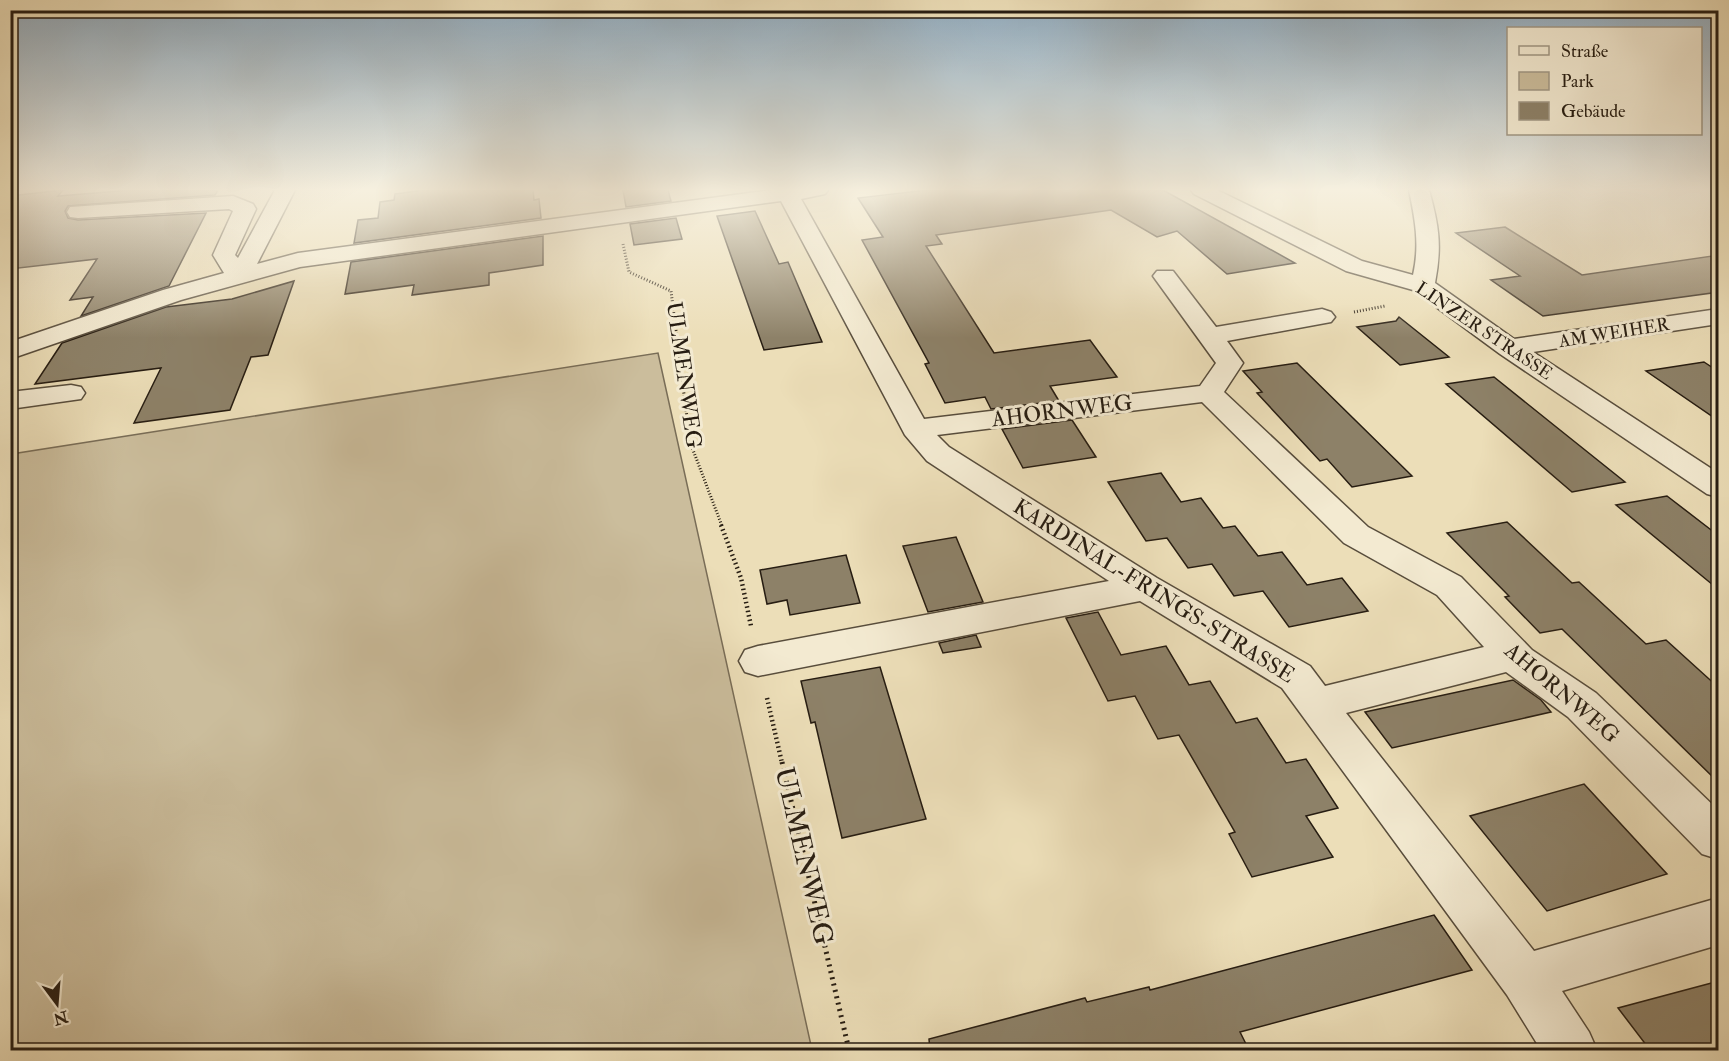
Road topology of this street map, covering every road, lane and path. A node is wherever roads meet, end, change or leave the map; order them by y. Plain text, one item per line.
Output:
1 (231, 240) edge
2 (260, 240) edge
3 (438, 240) edge
4 (622, 240) edge
5 (825, 240) edge
6 (1301, 240) edge
7 (1428, 240) edge
8 (237, 275) junction
9 (1165, 276) dead end
10 (1422, 285) junction
11 (1390, 306) dead end
12 (1719, 316) edge
13 (1322, 317) joint
14 (1209, 336) junction
15 (1509, 348) junction
16 (10, 351) edge
17 (71, 393) dead end
18 (1209, 393) junction
19 (10, 401) edge
20 (915, 429) junction
21 (1719, 487) edge
22 (1145, 587) junction
23 (1514, 655) junction
24 (759, 661) junction
25 (1317, 704) junction
26 (1719, 839) edge
27 (1719, 922) edge
28 (1524, 978) junction
29 (849, 1050) edge
30 (1571, 1050) edge

1 - 8 street
2 - 8 street
3 - 8 street
4 - 24 path, ULMENWEG
5 - 20 street, KARDINAL-FRINGS-STRASSE
6 - 10 street, LINZER STRASSE
7 - 10 street
8 - 16 street
9 - 14 street
10 - 15 street, LINZER STRASSE
11 - 13 path
12 - 15 street, AM WEIHER
13 - 14 street
14 - 18 street
15 - 21 street, LINZER STRASSE
17 - 19 street
18 - 20 street, AHORNWEG
18 - 23 street, AHORNWEG
20 - 22 street, KARDINAL-FRINGS-STRASSE
22 - 24 street
22 - 25 street, KARDINAL-FRINGS-STRASSE
23 - 25 street
23 - 26 street, AHORNWEG
24 - 29 path, ULMENWEG
25 - 28 street, KARDINAL-FRINGS-STRASSE
27 - 28 street
28 - 30 street, KARDINAL-FRINGS-STRASSE

